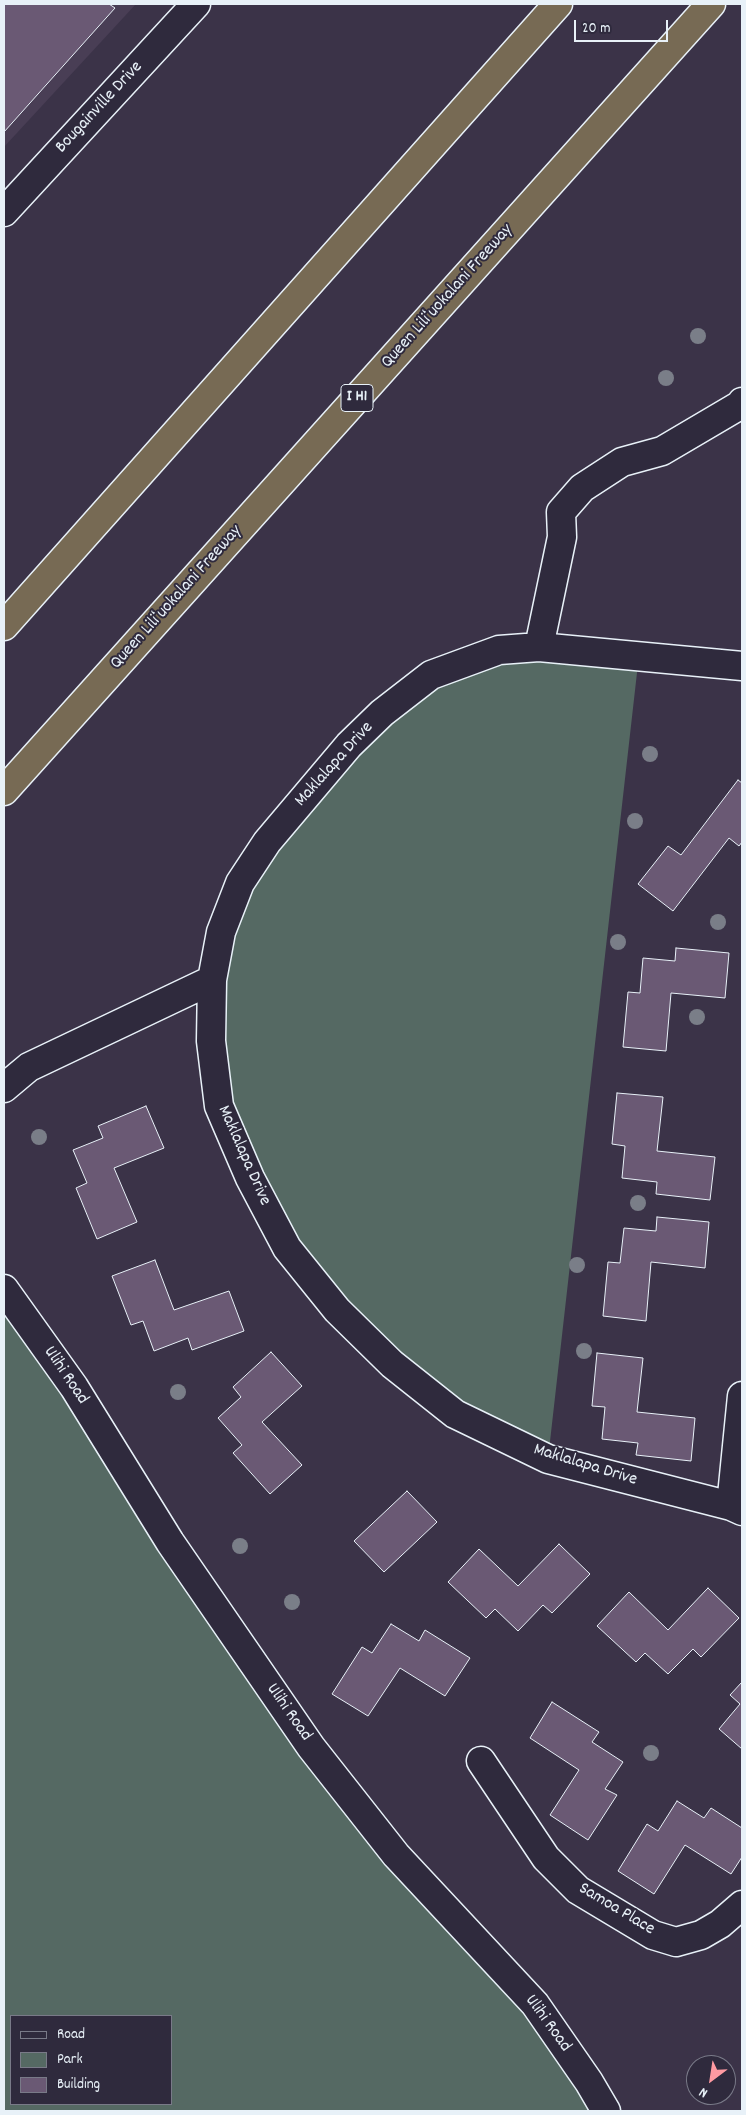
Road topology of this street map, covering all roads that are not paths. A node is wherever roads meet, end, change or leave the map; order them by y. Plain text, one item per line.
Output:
1 (196, 4) edge
2 (558, 4) edge
3 (711, 4) edge
4 (4, 212) edge
5 (742, 402) edge
6 (4, 626) edge
7 (539, 647) junction
8 (742, 666) edge
9 (4, 791) edge
10 (212, 980) junction
11 (4, 1088) edge
12 (4, 1290) edge
13 (742, 1396) edge
14 (737, 1509) edge
15 (481, 1761) dead end
16 (742, 1905) edge
17 (606, 2111) edge

1 - 4 street, Bougainville Drive
2 - 6 highway
3 - 9 highway, Queen Liliʻuokalani Freeway / I H1
5 - 7 street
7 - 8 street, Maklalapa Drive
7 - 10 street, Maklalapa Drive
10 - 11 street
10 - 14 street, Maklalapa Drive
12 - 17 street, Ulihi Road
13 - 14 street
15 - 16 street, Samoa Place

